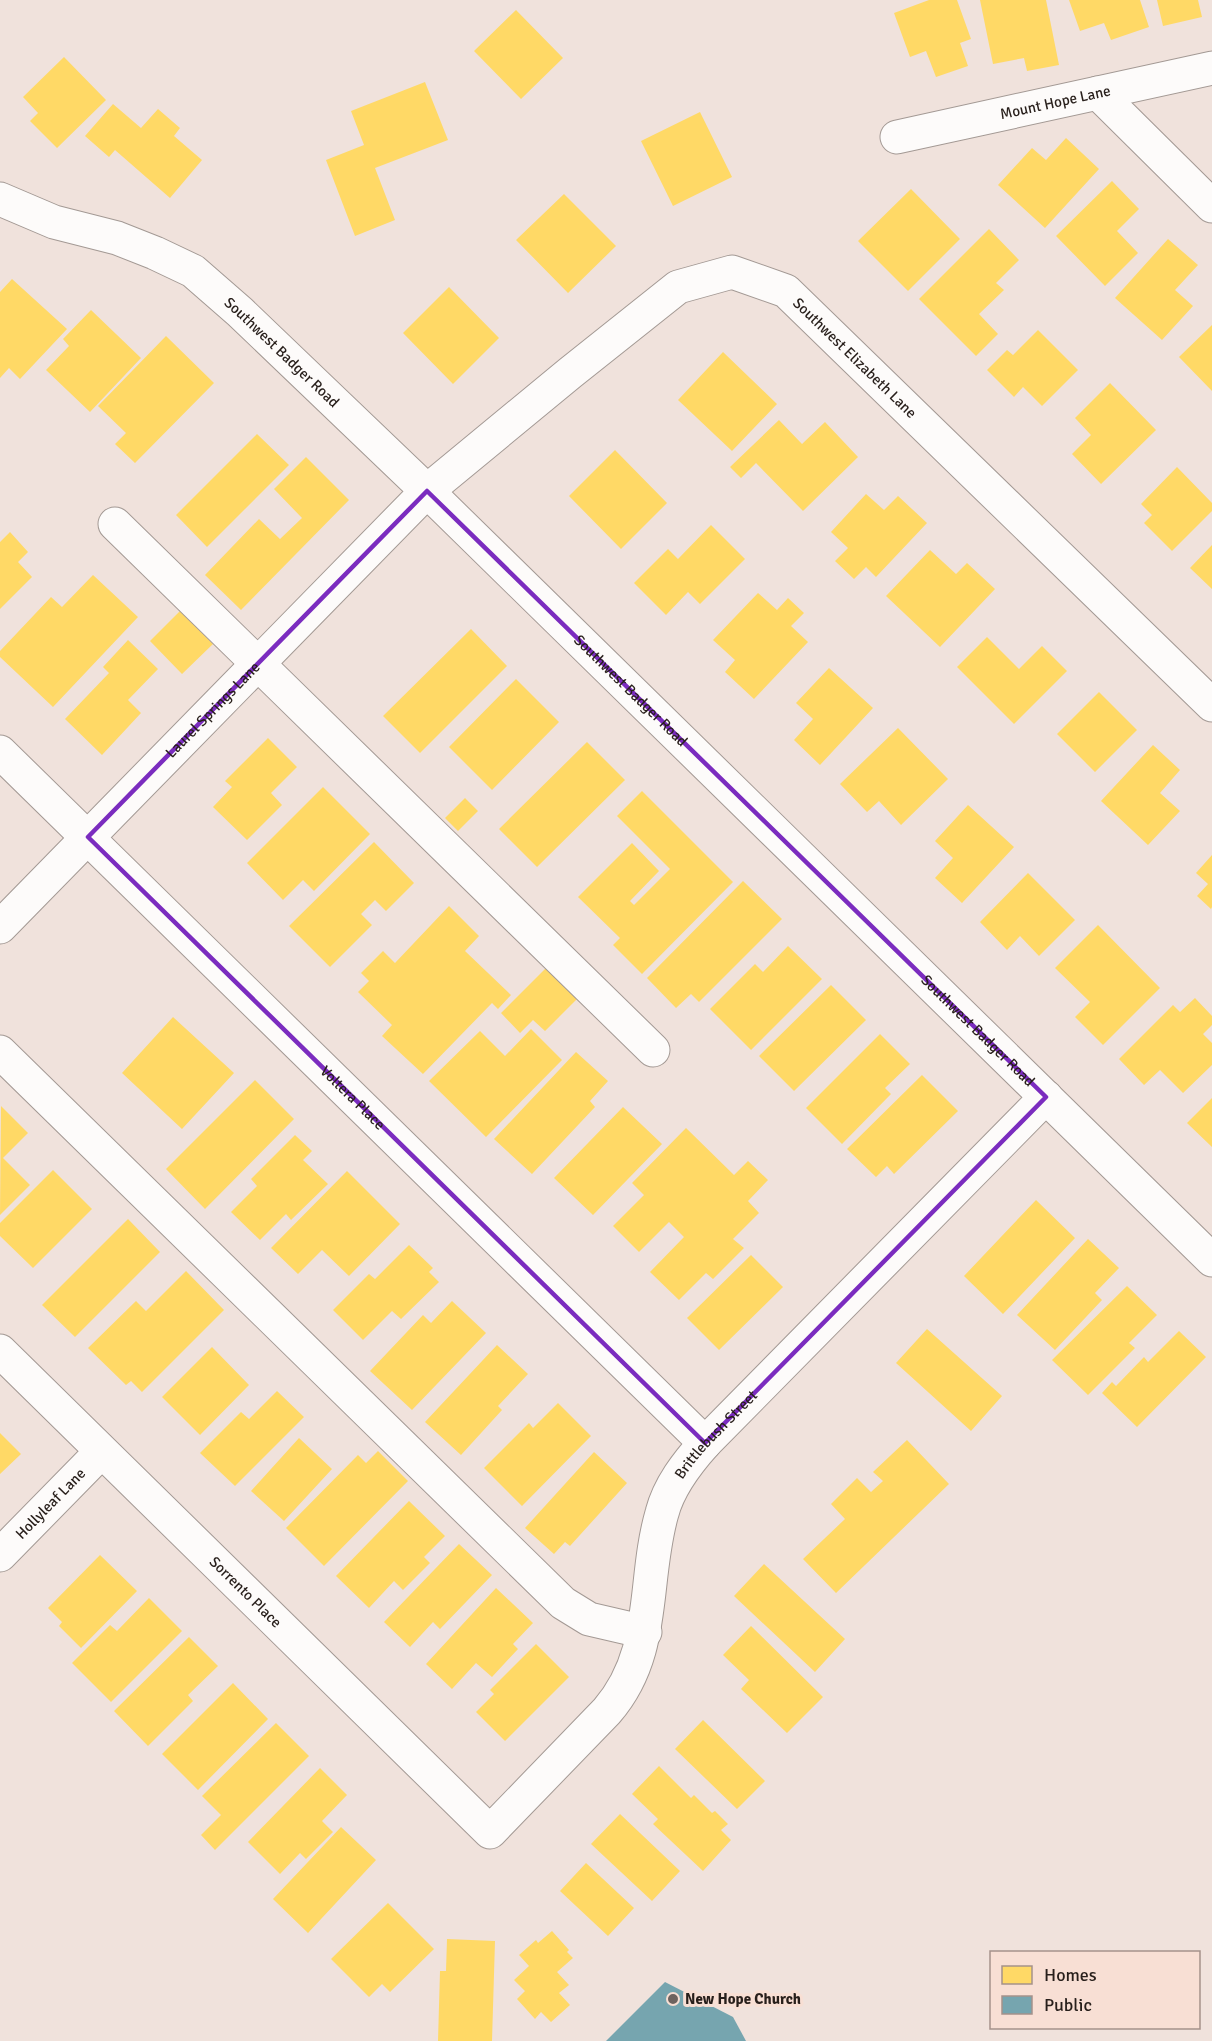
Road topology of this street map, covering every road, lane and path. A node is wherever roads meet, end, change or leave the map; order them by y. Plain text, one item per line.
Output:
1 (1212, 68) edge
2 (1098, 93) junction
3 (897, 137) dead end
4 (0, 199) edge
5 (1212, 206) edge
6 (427, 491) junction
7 (115, 524) dead end
8 (257, 664) junction
9 (1212, 705) edge
10 (0, 752) edge
11 (88, 837) junction
12 (0, 927) edge
13 (653, 1050) dead end
14 (0, 1052) edge
15 (1046, 1097) junction
16 (1212, 1260) edge
17 (0, 1351) edge
18 (705, 1443) junction
19 (101, 1452) junction
20 (0, 1555) edge
21 (645, 1632) junction
22 (490, 1832) joint

1 - 2 street, Mount Hope Lane
2 - 3 street, Mount Hope Lane
2 - 5 street
4 - 6 street, Southwest Badger Road
6 - 8 street, Laurel Springs Lane
6 - 9 street, Southwest Elizabeth Lane
6 - 15 street, Southwest Badger Road
7 - 8 street
8 - 11 street, Laurel Springs Lane
8 - 13 street
10 - 11 street, Voltera Place
11 - 12 street, Laurel Springs Lane
11 - 18 street, Voltera Place
14 - 21 street
15 - 16 street, Southwest Badger Road
15 - 18 street, Brittlebush Street
17 - 19 street, Sorrento Place
18 - 21 street, Brittlebush Street
19 - 20 street, Hollyleaf Lane
19 - 22 street, Sorrento Place
21 - 22 street, Brittlebush Street

